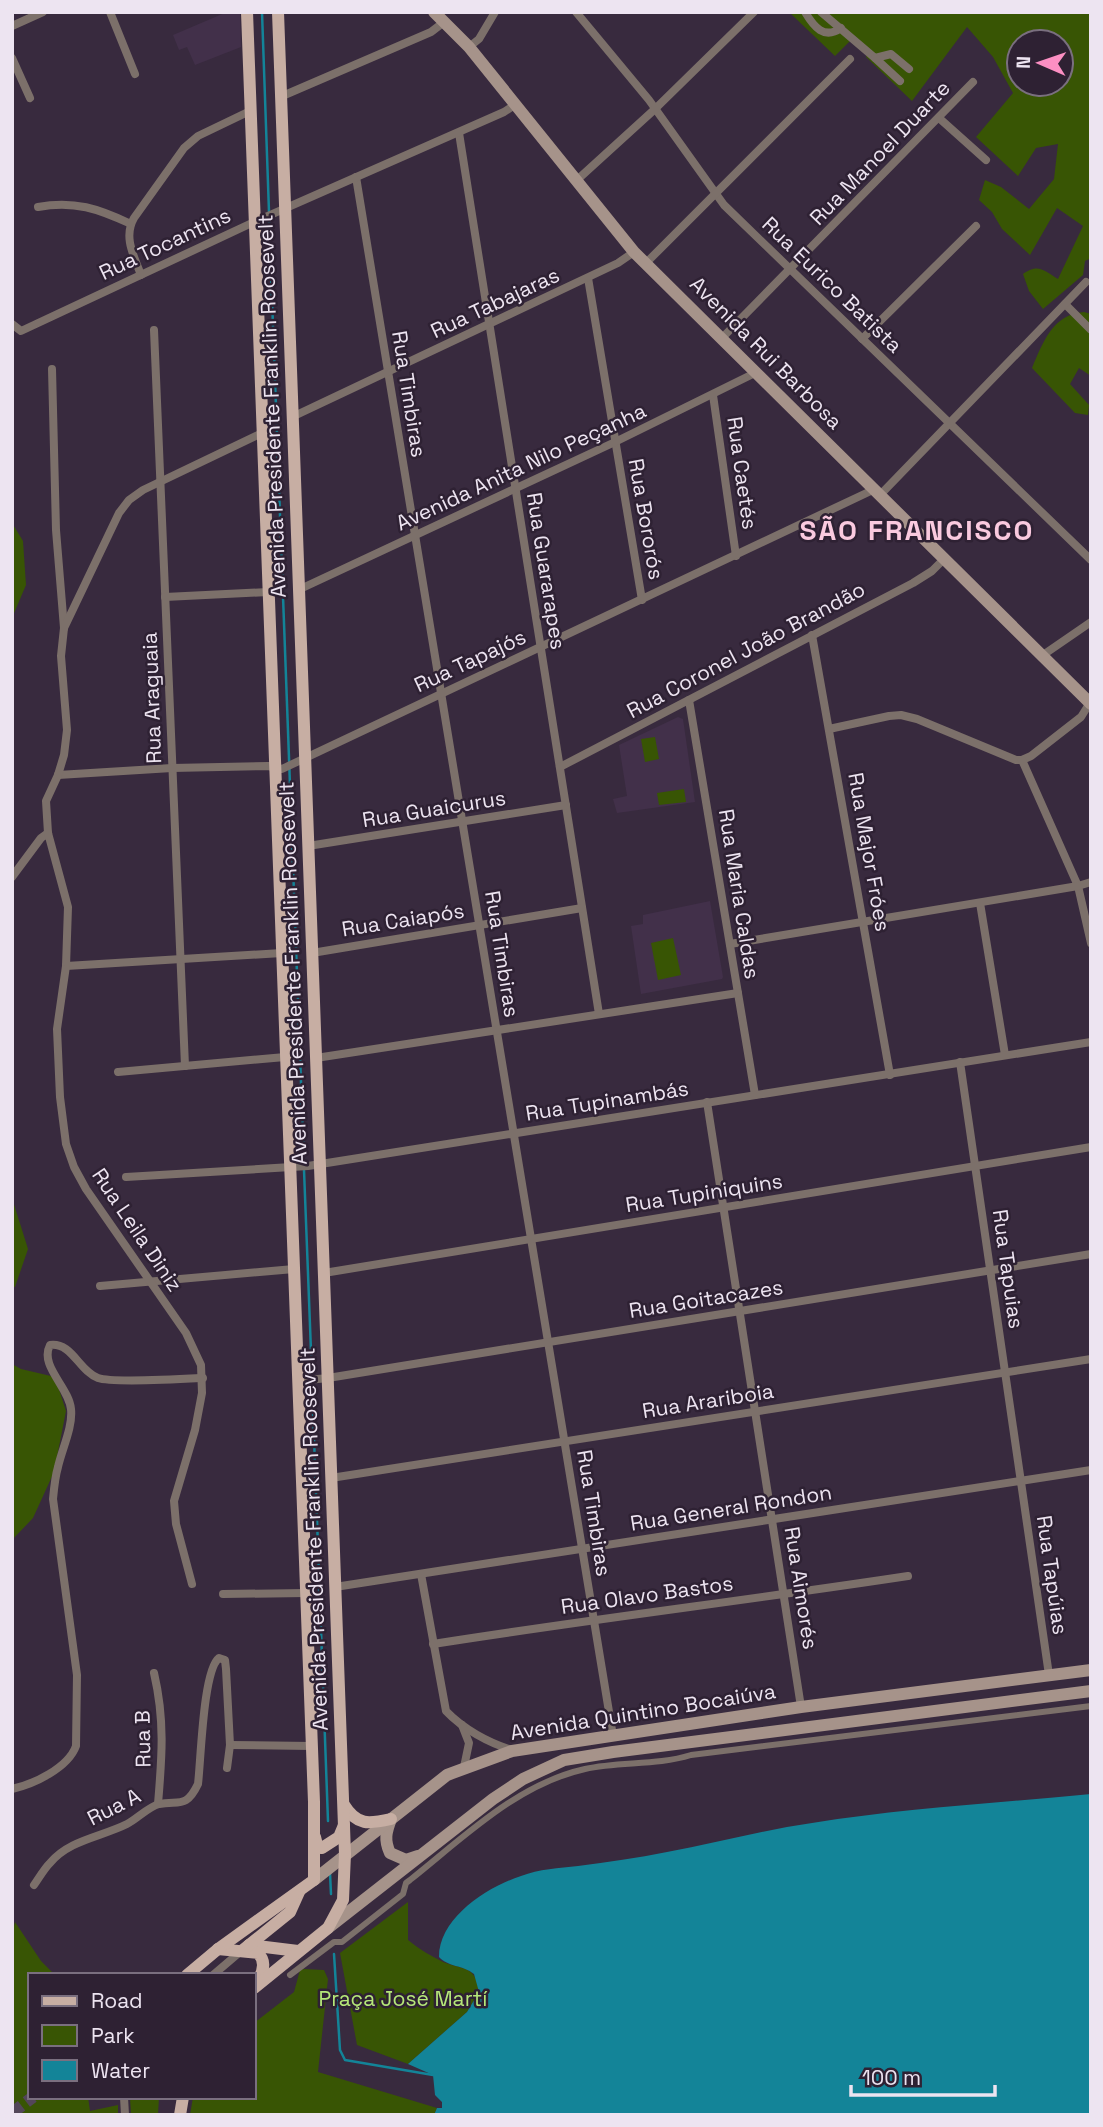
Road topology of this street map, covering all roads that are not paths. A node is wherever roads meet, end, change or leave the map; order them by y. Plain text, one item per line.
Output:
1 (43, 12) edge
2 (110, 12) edge
3 (247, 12) edge
4 (278, 12) edge
5 (434, 12) edge
6 (495, 12) edge
7 (576, 12) edge
8 (754, 12) edge
9 (805, 12) edge
10 (821, 12) edge
11 (444, 22) junction
12 (12, 26) edge
13 (841, 28) junction
14 (469, 47) junction
15 (12, 58) edge
16 (875, 58) junction
17 (850, 59) dead end
18 (909, 69) dead end
19 (135, 74) dead end
20 (900, 81) dead end
21 (973, 82) dead end
22 (280, 97) junction
23 (30, 98) dead end
24 (516, 104) junction
25 (655, 109) junction
26 (250, 111) junction
27 (939, 118) junction
28 (458, 133) junction
29 (986, 160) dead end
30 (356, 177) junction
31 (577, 180) junction
32 (715, 195) junction
33 (38, 207) dead end
34 (280, 210) junction
35 (259, 219) junction
36 (131, 224) junction
37 (976, 226) dead end
38 (634, 252) junction
39 (646, 263) junction
40 (790, 269) junction
41 (141, 275) junction
42 (588, 278) junction
43 (1086, 282) dead end
44 (1065, 304) junction
45 (12, 324) edge
46 (489, 325) junction
47 (154, 330) dead end
48 (1091, 330) edge
49 (723, 337) junction
50 (862, 339) junction
51 (52, 369) dead end
52 (757, 372) junction
53 (388, 373) junction
54 (713, 395) junction
55 (292, 417) junction
56 (949, 423) junction
57 (262, 433) junction
58 (615, 442) junction
59 (160, 482) junction
60 (516, 489) junction
61 (878, 491) junction
62 (415, 536) junction
63 (736, 556) junction
64 (945, 558) junction
65 (1091, 560) edge
66 (299, 590) junction
67 (268, 592) junction
68 (165, 597) junction
69 (642, 600) junction
70 (1091, 622) edge
71 (64, 628) junction
72 (813, 635) junction
73 (541, 647) junction
74 (1044, 655) junction
75 (441, 694) junction
76 (689, 700) junction
77 (1090, 702) edge
78 (829, 729) junction
79 (1022, 760) junction
80 (300, 761) junction
81 (560, 767) junction
82 (172, 768) junction
83 (278, 768) junction
84 (58, 775) junction
85 (566, 805) junction
86 (462, 822) junction
87 (48, 833) junction
88 (308, 846) junction
89 (12, 877) edge
90 (1091, 881) edge
91 (1078, 886) junction
92 (980, 903) junction
93 (582, 908) junction
94 (863, 922) junction
95 (479, 925) junction
96 (1091, 943) edge
97 (730, 944) junction
98 (282, 953) junction
99 (312, 953) junction
100 (180, 959) junction
101 (66, 966) junction
102 (738, 993) junction
103 (599, 1014) junction
104 (497, 1030) junction
105 (1091, 1042) edge
106 (1005, 1055) junction
107 (285, 1057) junction
108 (316, 1058) junction
109 (960, 1062) junction
110 (185, 1066) junction
111 (118, 1072) dead end
112 (890, 1075) junction
113 (755, 1095) junction
114 (707, 1102) junction
115 (514, 1133) junction
116 (1091, 1147) edge
117 (314, 1165) junction
118 (975, 1166) junction
119 (293, 1168) junction
120 (127, 1177) dead end
121 (724, 1208) junction
122 (531, 1239) junction
123 (1091, 1254) edge
124 (294, 1269) junction
125 (990, 1270) junction
126 (324, 1273) junction
127 (150, 1282) junction
128 (100, 1286) dead end
129 (740, 1311) junction
130 (548, 1341) junction
131 (1091, 1359) edge
132 (1005, 1373) junction
133 (203, 1378) junction
134 (323, 1379) junction
135 (303, 1381) junction
136 (755, 1412) junction
137 (565, 1441) junction
138 (1091, 1470) edge
139 (331, 1478) junction
140 (1021, 1481) junction
141 (772, 1519) junction
142 (582, 1549) junction
143 (421, 1574) junction
144 (908, 1576) dead end
145 (192, 1584) dead end
146 (335, 1587) junction
147 (306, 1593) junction
148 (223, 1594) dead end
149 (784, 1595) junction
150 (594, 1619) junction
151 (433, 1644) junction
152 (1091, 1670) edge
153 (154, 1673) dead end
154 (1049, 1675) junction
155 (1091, 1691) edge
156 (1091, 1706) edge
157 (801, 1707) junction
158 (460, 1723) junction
159 (613, 1736) junction
160 (230, 1745) junction
161 (312, 1746) junction
162 (512, 1751) junction
163 (464, 1767) junction
164 (227, 1768) dead end
165 (12, 1789) edge
166 (158, 1804) junction
167 (344, 1805) junction
168 (391, 1819) junction
169 (345, 1821) junction
170 (315, 1837) junction
171 (345, 1854) junction
172 (422, 1854) junction
173 (314, 1880) junction
174 (34, 1885) dead end
175 (300, 1892) junction
176 (328, 1928) junction
177 (246, 1947) junction
178 (218, 1949) junction
179 (298, 1951) junction
180 (189, 1973) edge
181 (215, 1973) edge
182 (290, 1975) dead end
183 (256, 1983) edge
184 (256, 1985) edge

1 - 12 street
2 - 19 street
3 - 26 main road, Avenida Presidente Franklin Roosevelt
4 - 22 main road, Avenida Presidente Franklin Roosevelt
5 - 11 main road, Avenida Rui Barbosa
6 - 14 street
7 - 25 street, Rua Eurico Batista
8 - 25 street
9 - 13 street
10 - 13 street
11 - 14 main road, Avenida Rui Barbosa
11 - 22 street
13 - 16 street
14 - 24 main road, Avenida Rui Barbosa
15 - 23 street
16 - 18 street
16 - 20 street
17 - 32 street
21 - 27 street, Rua Manoel Duarte
22 - 34 main road, Avenida Presidente Franklin Roosevelt
24 - 28 street, Rua Tocantins
24 - 31 main road, Avenida Rui Barbosa
25 - 31 street
25 - 32 street, Rua Eurico Batista
26 - 35 main road, Avenida Presidente Franklin Roosevelt
26 - 36 street
27 - 29 street
27 - 40 street, Rua Manoel Duarte
28 - 30 street, Rua Tocantins
28 - 46 street, Rua Guararapes
30 - 34 street, Rua Tocantins
30 - 53 street, Rua Timbiras
31 - 38 main road, Avenida Rui Barbosa
32 - 39 street
32 - 40 street, Rua Eurico Batista
33 - 36 street
34 - 35 street, Rua Tocantins
34 - 55 main road, Avenida Presidente Franklin Roosevelt
35 - 41 street, Rua Tocantins
35 - 57 main road, Avenida Presidente Franklin Roosevelt
36 - 41 street
37 - 50 street
38 - 39 main road, Avenida Rui Barbosa
38 - 42 street, Rua Tabajaras
39 - 49 main road, Avenida Rui Barbosa
40 - 49 street, Rua Manoel Duarte
40 - 50 street, Rua Eurico Batista
41 - 45 street, Rua Tocantins
42 - 46 street, Rua Tabajaras
42 - 58 street, Rua Bororós
43 - 44 street
44 - 48 street
44 - 56 street
46 - 53 street, Rua Tabajaras
46 - 60 street, Rua Guararapes
47 - 59 street, Rua Araguaia
49 - 52 main road, Avenida Rui Barbosa
50 - 56 street, Rua Eurico Batista
51 - 71 street
52 - 54 street, Avenida Anita Nilo Peçanha
52 - 61 main road, Avenida Rui Barbosa
53 - 55 street, Rua Tabajaras
53 - 62 street, Rua Timbiras
54 - 58 street, Avenida Anita Nilo Peçanha
54 - 63 street, Rua Caetés
55 - 66 main road, Avenida Presidente Franklin Roosevelt
56 - 61 street
56 - 65 street, Rua Eurico Batista
57 - 59 street
57 - 67 main road, Avenida Presidente Franklin Roosevelt
58 - 60 street, Avenida Anita Nilo Peçanha
58 - 69 street, Rua Bororós
59 - 68 street, Rua Araguaia
59 - 71 street
60 - 62 street, Avenida Anita Nilo Peçanha
60 - 73 street, Rua Guararapes
61 - 63 street, Rua Tapajós
61 - 64 main road, Avenida Rui Barbosa
62 - 66 street, Avenida Anita Nilo Peçanha
62 - 75 street, Rua Timbiras
63 - 69 street, Rua Tapajós
64 - 72 street, Rua Coronel João Brandão
64 - 74 main road, Avenida Rui Barbosa
66 - 80 main road, Avenida Presidente Franklin Roosevelt
67 - 68 street
67 - 83 main road, Avenida Presidente Franklin Roosevelt
68 - 82 street, Rua Araguaia
69 - 73 street, Rua Tapajós
70 - 74 street
71 - 84 street
72 - 76 street, Rua Coronel João Brandão
72 - 78 street, Rua Major Fróes
73 - 75 street, Rua Tapajós
73 - 81 street, Rua Guararapes
74 - 77 main road, Avenida Rui Barbosa
75 - 80 street, Rua Tapajós
75 - 86 street, Rua Timbiras
76 - 81 street, Rua Coronel João Brandão
76 - 97 street, Rua Maria Caldas
77 - 79 street
78 - 79 street
78 - 94 street, Rua Major Fróes
79 - 91 street
80 - 83 street, Rua Tapajós
80 - 88 main road, Avenida Presidente Franklin Roosevelt
81 - 85 street, Rua Guararapes
82 - 83 street, Rua Tapajós
82 - 84 street, Rua Tapajós
82 - 100 street, Rua Araguaia
83 - 98 main road, Avenida Presidente Franklin Roosevelt
84 - 87 street, Rua Leila Diniz
85 - 86 street, Rua Guaicurus
85 - 93 street, Rua Guararapes
86 - 88 street, Rua Guaicurus
86 - 95 street, Rua Timbiras
87 - 89 street
87 - 101 street, Rua Leila Diniz
88 - 99 main road, Avenida Presidente Franklin Roosevelt
90 - 91 street
91 - 92 street
91 - 96 street
92 - 94 street
92 - 106 street
93 - 95 street, Rua Caiapós
93 - 103 street, Rua Guararapes
94 - 97 street
94 - 112 street, Rua Major Fróes
95 - 99 street, Rua Caiapós
95 - 104 street, Rua Timbiras
97 - 102 street, Rua Maria Caldas
98 - 100 street
98 - 107 main road, Avenida Presidente Franklin Roosevelt
99 - 108 main road, Avenida Presidente Franklin Roosevelt
100 - 101 street
100 - 110 street, Rua Araguaia
101 - 127 street, Rua Leila Diniz
102 - 103 street
102 - 113 street, Rua Maria Caldas
103 - 104 street
104 - 108 street
104 - 115 street, Rua Timbiras
105 - 106 street, Rua Tupinambás
106 - 109 street, Rua Tupinambás
107 - 110 street
107 - 119 main road, Avenida Presidente Franklin Roosevelt
108 - 117 main road, Avenida Presidente Franklin Roosevelt
109 - 112 street, Rua Tupinambás
109 - 118 street, Rua Tapuias
110 - 111 street
112 - 113 street, Rua Tupinambás
113 - 114 street, Rua Tupinambás
114 - 115 street, Rua Tupinambás
114 - 121 street, Rua Aimorés
115 - 117 street, Rua Tupinambás
115 - 122 street, Rua Timbiras
116 - 118 street, Rua Tupiniquins
117 - 119 street, Rua Tupinambás
117 - 126 main road, Avenida Presidente Franklin Roosevelt
118 - 121 street, Rua Tupiniquins
118 - 125 street, Rua Tapuias
119 - 120 street, Rua Tupinambás
119 - 124 main road, Avenida Presidente Franklin Roosevelt
121 - 122 street, Rua Tupiniquins
121 - 129 street, Rua Aimorés
122 - 126 street, Rua Tupiniquins
122 - 130 street, Rua Timbiras
123 - 125 street, Rua Goitacazes
124 - 127 street
124 - 135 main road, Avenida Presidente Franklin Roosevelt
125 - 129 street, Rua Goitacazes
125 - 132 street, Rua Tapuias
126 - 134 main road, Avenida Presidente Franklin Roosevelt
127 - 128 street
127 - 133 street, Rua Leila Diniz
129 - 130 street, Rua Goitacazes
129 - 136 street, Rua Aimorés
130 - 134 street, Rua Goitacazes
130 - 137 street, Rua Timbiras
131 - 132 street, Rua Arariboia
132 - 136 street, Rua Arariboia
132 - 140 street, Rua Tapuias
133 - 145 street, Rua Leila Diniz
133 - 165 street
134 - 135 street, Rua Goitacazes
134 - 139 main road, Avenida Presidente Franklin Roosevelt
135 - 147 main road, Avenida Presidente Franklin Roosevelt
136 - 137 street, Rua Arariboia
136 - 141 street, Rua Aimorés
137 - 139 street, Rua Arariboia
137 - 142 street, Rua Timbiras
138 - 140 street, Rua General Rondon
139 - 146 main road, Avenida Presidente Franklin Roosevelt
140 - 141 street, Rua General Rondon
140 - 154 street, Rua Tapúias
141 - 142 street, Rua General Rondon
141 - 149 street, Rua Aimorés
142 - 143 street, Rua General Rondon
142 - 150 street, Rua Timbiras
143 - 146 street, Rua General Rondon
143 - 151 street
144 - 149 street, Rua Olavo Bastos
146 - 167 main road, Avenida Presidente Franklin Roosevelt
147 - 148 street
147 - 161 main road, Avenida Presidente Franklin Roosevelt
149 - 150 street, Rua Olavo Bastos
149 - 157 street, Rua Aimorés
150 - 151 street, Rua Olavo Bastos
150 - 159 street, Rua Timbiras
151 - 158 street
152 - 154 main road, Avenida Quintino Bocaiúva
153 - 166 street, Rua B
154 - 157 main road, Avenida Quintino Bocaiúva
155 - 172 main road, Avenida Quintino Bocaiúva
156 - 182 street
157 - 159 main road, Avenida Quintino Bocaiúva
158 - 162 street
158 - 163 street
159 - 162 main road, Avenida Quintino Bocaiúva
160 - 161 street
160 - 164 street
160 - 166 street, Rua A
161 - 170 main road, Avenida Presidente Franklin Roosevelt
162 - 163 main road, Avenida Quintino Bocaiúva
163 - 168 main road, Avenida Quintino Bocaiúva
166 - 174 street, Rua A
167 - 168 main road
167 - 169 main road, Avenida Presidente Franklin Roosevelt
168 - 171 main road, Avenida Quintino Bocaiúva
168 - 172 main road
169 - 170 main road
169 - 171 main road, Avenida Presidente Franklin Roosevelt
170 - 173 main road, Avenida Presidente Franklin Roosevelt
171 - 173 main road, Avenida Quintino Bocaiúva
171 - 176 main road, Avenida Presidente Franklin Roosevelt
172 - 176 main road, Avenida Quintino Bocaiúva
173 - 175 main road, Avenida Quintino Bocaiúva
175 - 177 main road
175 - 178 main road, Avenida Quintino Bocaiúva
176 - 179 main road, Avenida Quintino Bocaiúva
177 - 178 main road
177 - 179 main road
177 - 181 street
177 - 183 main road
178 - 180 main road, Avenida Quintino Bocaiúva
179 - 184 main road, Avenida Quintino Bocaiúva

